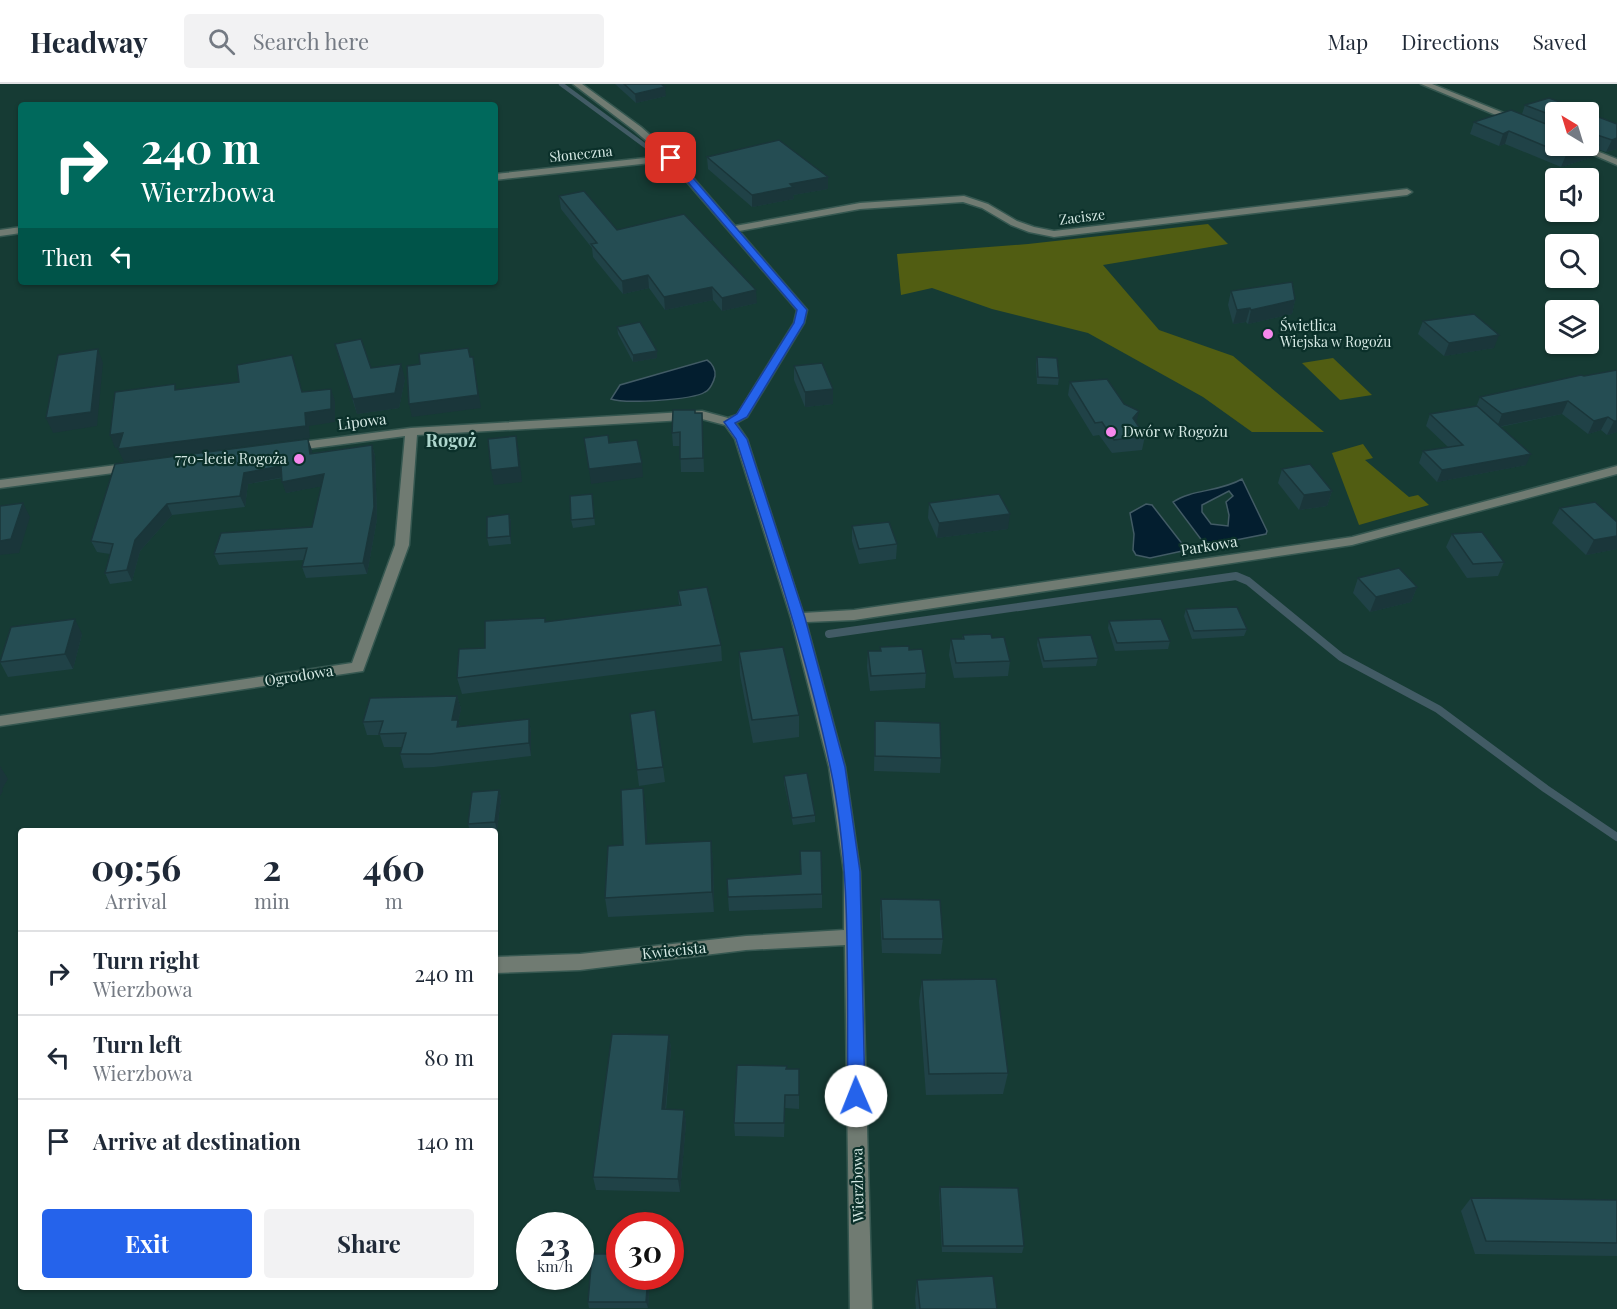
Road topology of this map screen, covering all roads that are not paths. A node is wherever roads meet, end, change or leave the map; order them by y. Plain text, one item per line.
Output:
1 (576, 84) edge
2 (1425, 84) edge
3 (1545, 133) edge
4 (1599, 155) edge
5 (671, 158) junction
6 (1617, 162) edge
7 (498, 177) edge
8 (1407, 192) dead end
9 (732, 229) junction
10 (18, 231) edge
11 (0, 233) edge
12 (729, 422) junction
13 (411, 432) junction
14 (281, 448) edge
15 (151, 465) edge
16 (1617, 470) edge
17 (0, 484) edge
18 (798, 618) junction
19 (0, 721) edge
20 (853, 937) junction
21 (498, 965) edge
22 (861, 1309) edge

1 - 5 street
2 - 3 street
4 - 6 street
5 - 7 street, Słoneczna
5 - 9 street
8 - 9 street, Zacisze
9 - 12 street
10 - 11 street
12 - 13 street, Lipowa
12 - 18 street, Wierzbowa
13 - 14 street, Lipowa
13 - 19 street, Ogrodowa
15 - 17 street
16 - 18 street, Parkowa
18 - 20 street, Wierzbowa
20 - 21 street, Kwiecista
20 - 22 street, Wierzbowa

